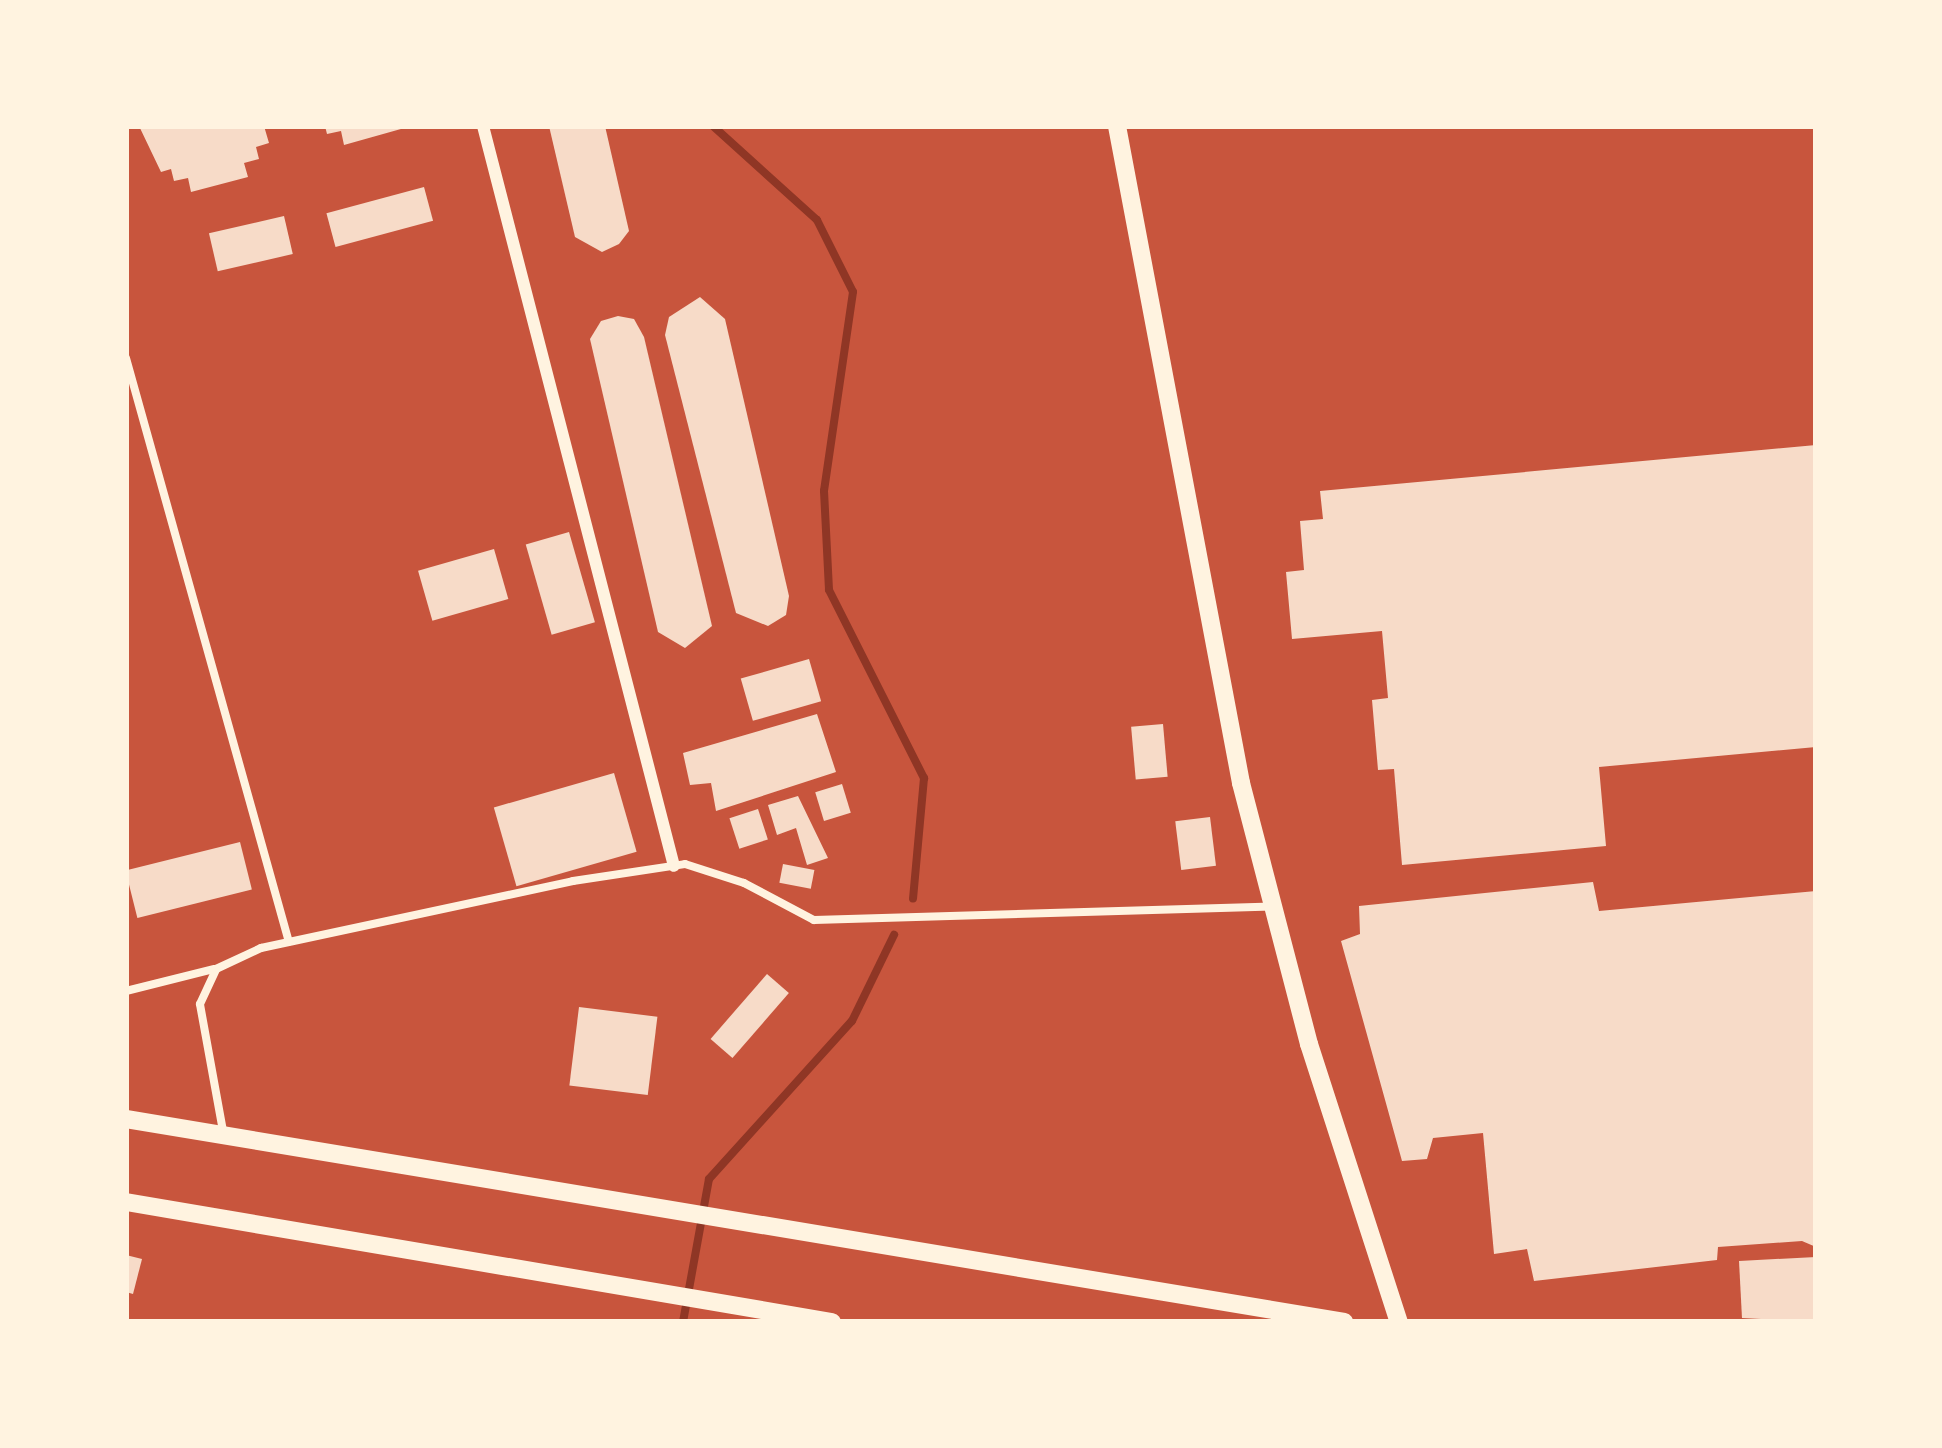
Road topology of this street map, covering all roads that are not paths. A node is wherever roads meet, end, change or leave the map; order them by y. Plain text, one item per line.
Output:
1 (483, 126) edge
2 (1118, 126) edge
3 (126, 358) edge
4 (674, 866) junction
5 (1274, 906) junction
6 (289, 942) junction
7 (216, 969) junction
8 (126, 991) edge
9 (126, 1119) edge
10 (224, 1135) junction
11 (126, 1202) edge
12 (832, 1322) edge
13 (1344, 1322) edge
14 (1400, 1322) edge

1 - 4 street
2 - 5 street
3 - 6 lane
4 - 5 lane
4 - 6 lane
5 - 14 street
6 - 7 lane
7 - 8 lane
7 - 10 lane
9 - 10 street
10 - 13 street
11 - 12 street

